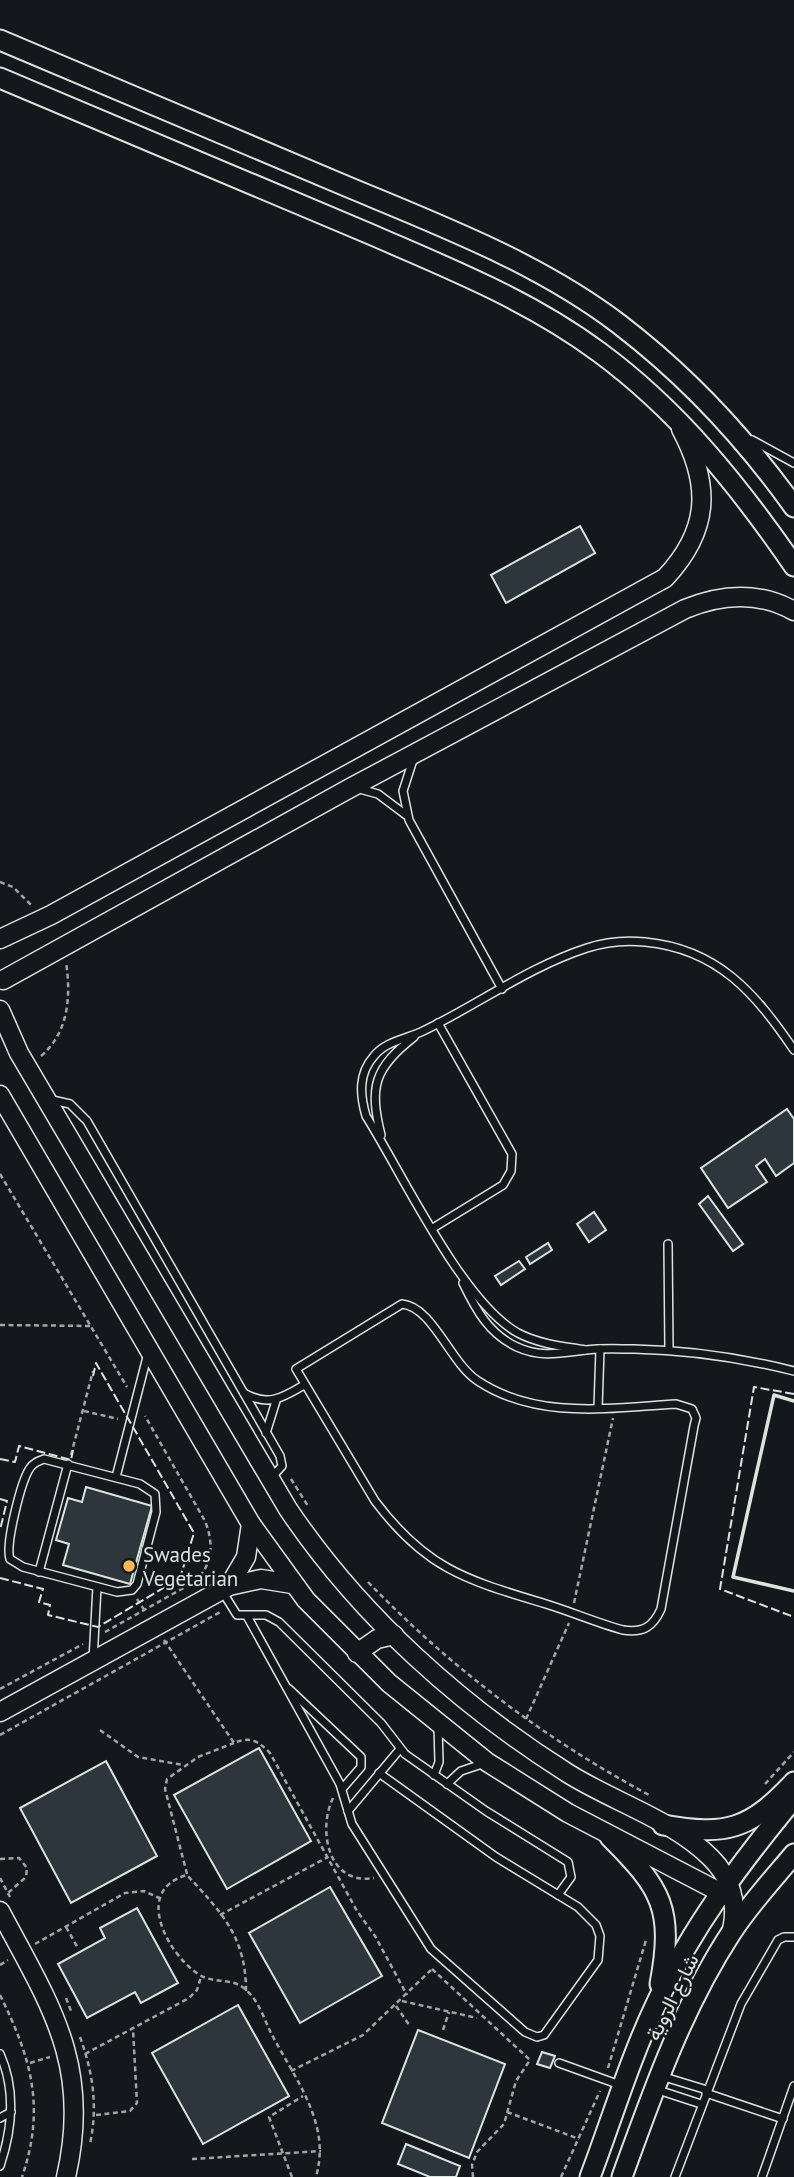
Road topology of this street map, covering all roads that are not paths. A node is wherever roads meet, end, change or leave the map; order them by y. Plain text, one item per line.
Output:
1 (0, 40) edge
2 (0, 78) edge
3 (674, 416) junction
4 (733, 427) junction
5 (794, 463) edge
6 (794, 506) edge
7 (794, 566) edge
8 (794, 611) edge
9 (420, 751) junction
10 (352, 787) junction
11 (409, 820) junction
12 (0, 939) edge
13 (1, 975) edge
14 (502, 989) junction
15 (0, 1002) edge
16 (0, 1010) edge
17 (438, 1023) junction
18 (420, 1032) junction
19 (794, 1050) edge
20 (0, 1095) edge
21 (46, 1099) junction
22 (382, 1141) junction
23 (433, 1228) junction
24 (668, 1244) dead end
25 (457, 1268) junction
26 (149, 1349) junction
27 (600, 1349) junction
28 (585, 1350) junction
29 (669, 1350) junction
30 (794, 1371) edge
31 (304, 1385) junction
32 (243, 1392) junction
33 (276, 1401) junction
34 (598, 1408) junction
35 (266, 1433) junction
36 (68, 1464) junction
37 (276, 1472) junction
38 (116, 1477) junction
39 (251, 1524) junction
40 (40, 1572) junction
41 (292, 1584) junction
42 (97, 1587) junction
43 (225, 1588) junction
44 (247, 1616) junction
45 (394, 1635) junction
46 (356, 1653) junction
47 (93, 1660) junction
48 (284, 1684) junction
49 (0, 1712) edge
50 (438, 1725) junction
51 (400, 1749) junction
52 (487, 1762) junction
53 (379, 1773) junction
54 (434, 1775) junction
55 (794, 1783) edge
56 (447, 1784) junction
57 (341, 1787) junction
58 (794, 1798) edge
59 (348, 1811) junction
60 (663, 1825) junction
61 (610, 1837) junction
62 (794, 1854) edge
63 (728, 1892) junction
64 (558, 1895) junction
65 (754, 1902) junction
66 (0, 1911) edge
67 (732, 1930) junction
68 (794, 1937) edge
69 (656, 2003) junction
70 (0, 2054) edge
71 (559, 2063) dead end
72 (657, 2082) junction
73 (794, 2086) edge
74 (624, 2087) junction
75 (706, 2091) junction
76 (701, 2104) junction
77 (11, 2112) junction
78 (0, 2118) edge
79 (783, 2119) junction
80 (0, 2166) edge
81 (68, 2176) edge
82 (590, 2177) edge
83 (622, 2177) edge
84 (675, 2177) edge
85 (762, 2177) edge

1 - 4 main road
2 - 3 main road
3 - 7 main road
3 - 12 street
4 - 5 lane
4 - 6 main road
8 - 9 street
9 - 10 street
9 - 11 lane
10 - 11 lane
10 - 13 street
11 - 14 lane
13 - 15 street
14 - 17 lane
14 - 19 lane
16 - 21 street
17 - 18 lane
17 - 23 lane
18 - 22 lane
18 - 22 lane
20 - 26 street
21 - 32 lane
21 - 37 street
22 - 23 lane
23 - 25 lane
24 - 29 lane
25 - 28 lane
25 - 28 lane
26 - 38 lane
26 - 39 street
27 - 28 lane
27 - 29 lane
27 - 34 lane
29 - 30 lane
31 - 33 lane
31 - 34 lane
31 - 34 lane
32 - 33 lane
32 - 35 lane
33 - 35 lane
35 - 37 lane
36 - 38 lane
36 - 40 lane
36 - 40 lane
37 - 45 street
38 - 42 lane
39 - 41 street
39 - 43 street
40 - 42 lane
41 - 43 street
41 - 46 street
42 - 47 lane
43 - 44 lane
43 - 47 street
44 - 48 lane
44 - 51 lane
45 - 46 street
45 - 60 street
46 - 50 street
47 - 49 street
48 - 57 lane
48 - 57 lane
50 - 52 street
50 - 54 lane
51 - 53 lane
51 - 54 lane
52 - 56 lane
52 - 61 street
53 - 59 lane
53 - 64 lane
54 - 56 lane
55 - 60 main road
56 - 64 lane
57 - 59 lane
58 - 63 main road
59 - 64 lane
60 - 63 street
61 - 63 street
61 - 69 main road
62 - 65 main road, شارع الروية
63 - 65 street
63 - 67 street
63 - 69 main road
65 - 67 main road, شارع الروية
66 - 81 street
67 - 72 main road, شارع الروية
68 - 75 lane
69 - 74 main road
70 - 77 lane
71 - 74 lane
72 - 75 lane
72 - 76 lane
72 - 83 main road, شارع الروية
73 - 79 lane
74 - 82 main road
75 - 76 lane
75 - 79 lane
76 - 84 lane
77 - 78 lane
77 - 80 lane
79 - 85 lane

